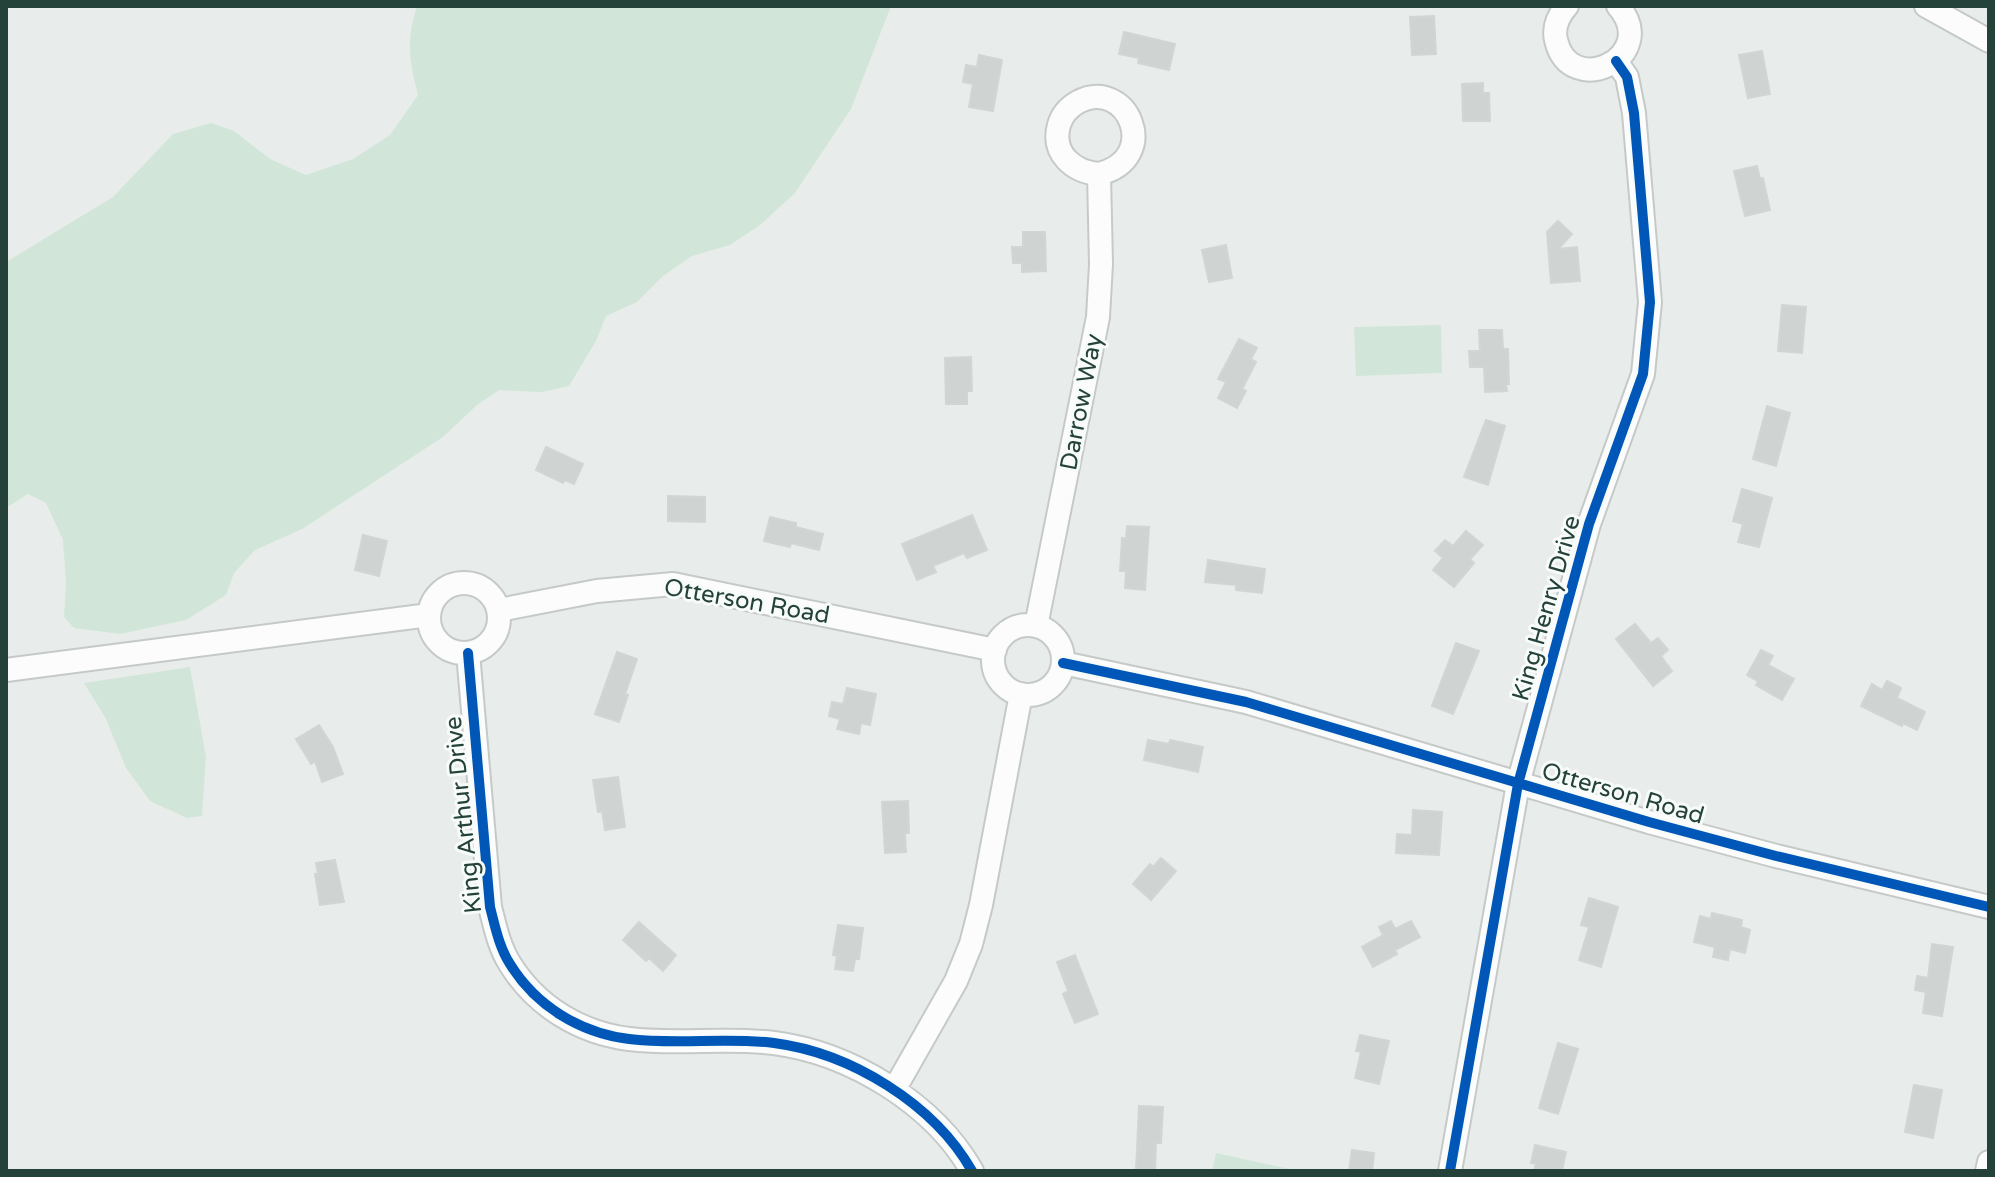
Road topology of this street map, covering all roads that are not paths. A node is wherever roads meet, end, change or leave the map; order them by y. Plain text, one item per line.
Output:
1 (1567, 6) edge
2 (1618, 6) edge
3 (1926, 6) edge
4 (1989, 41) edge
5 (1616, 61) junction
6 (1099, 174) dead end
7 (499, 610) junction
8 (429, 615) junction
9 (1036, 626) junction
10 (995, 650) junction
11 (468, 653) junction
12 (1063, 663) junction
13 (6, 670) edge
14 (1021, 694) junction
15 (1518, 784) junction
16 (1989, 907) edge
17 (894, 1090) junction
18 (1989, 1162) edge
19 (972, 1171) edge
20 (1450, 1171) edge
21 (1987, 1171) edge

1 - 5 street
2 - 5 street
3 - 4 street
5 - 15 street, King Henry Drive
6 - 9 street, Darrow Way
7 - 8 street
7 - 10 street, Otterson Road
7 - 11 street
8 - 11 street
8 - 13 street
9 - 10 street
9 - 12 street
10 - 14 street
11 - 17 street, King Arthur Drive
12 - 14 street
12 - 15 street, Otterson Road
14 - 17 street
15 - 16 street, Otterson Road
15 - 20 street, King Henry Drive
17 - 19 street, King Arthur Drive
18 - 21 street

